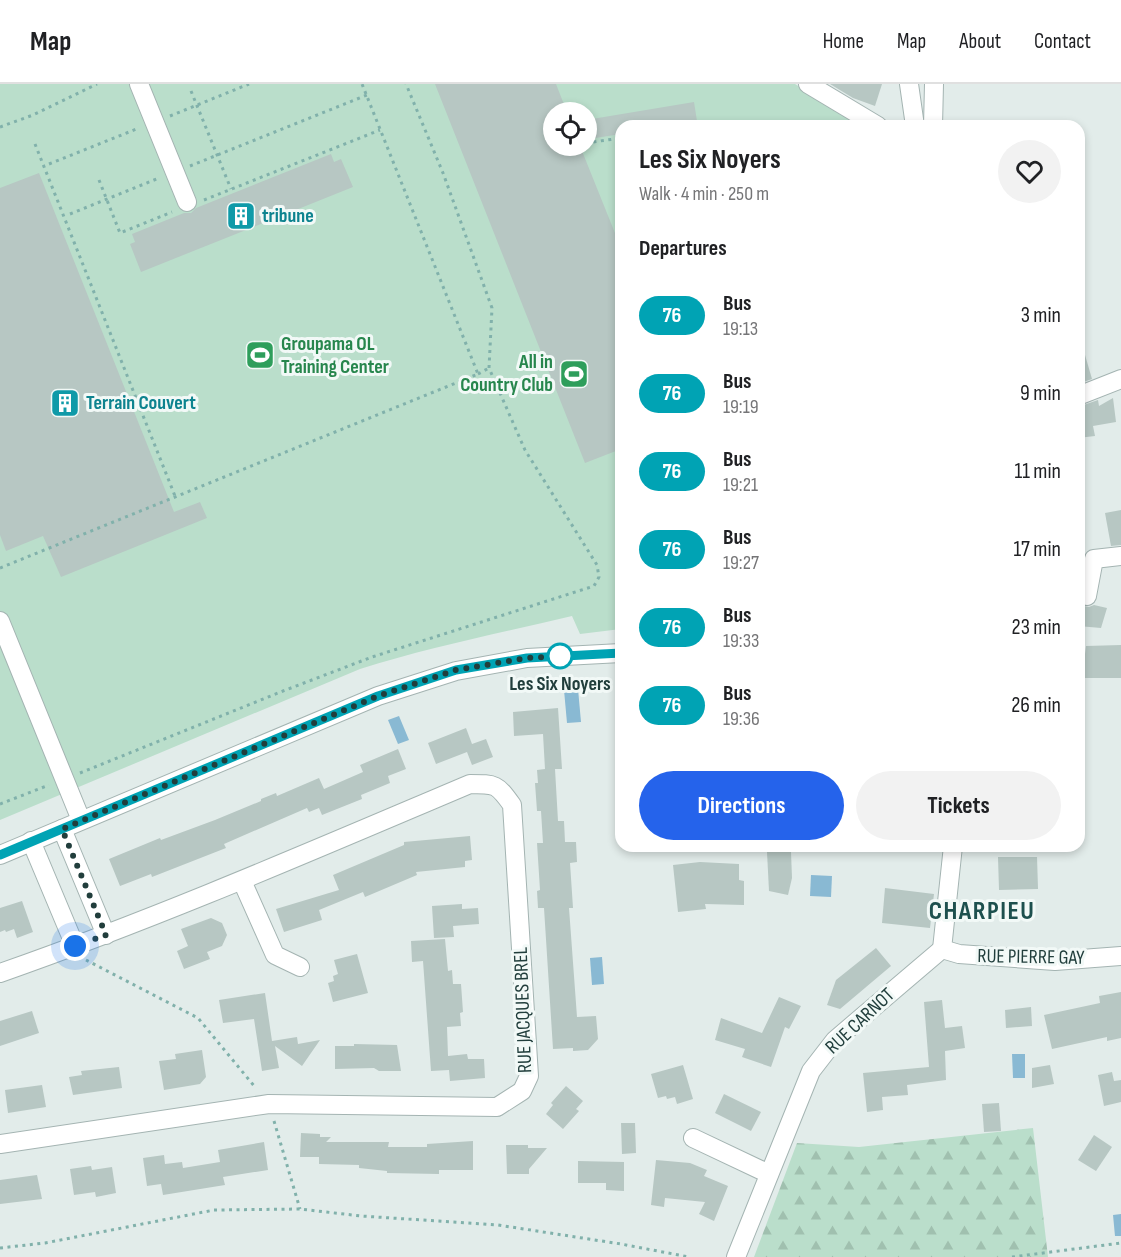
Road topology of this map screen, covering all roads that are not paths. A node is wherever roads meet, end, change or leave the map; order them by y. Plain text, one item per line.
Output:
1 (139, 84) edge
2 (808, 84) edge
3 (909, 84) edge
4 (934, 84) edge
5 (868, 120) edge
6 (914, 120) edge
7 (933, 120) edge
8 (187, 205) road end
9 (1121, 379) edge
10 (1085, 393) edge
11 (1121, 556) edge
12 (1085, 595) edge
13 (0, 621) edge
14 (615, 653) edge
15 (81, 820) junction
16 (62, 829) junction
17 (31, 842) junction
18 (952, 852) edge
19 (0, 855) edge
20 (242, 880) junction
21 (106, 935) junction
22 (75, 946) junction
23 (942, 949) junction
24 (1121, 956) edge
25 (300, 967) dead end
26 (0, 973) edge
27 (693, 1138) dead end
28 (0, 1144) edge
29 (769, 1174) junction
30 (736, 1257) edge

1 - 8 street
2 - 5 street
3 - 6 street
4 - 7 street
9 - 10 street
11 - 12 street
13 - 15 street
14 - 15 street
15 - 16 street
16 - 17 street
16 - 21 street
17 - 19 street
17 - 22 street
18 - 23 street
20 - 21 street, RUE JACQUES BREL
20 - 25 street
20 - 28 street, RUE JACQUES BREL
21 - 22 street, RUE JACQUES BREL
22 - 26 street, RUE JACQUES BREL
23 - 24 street, RUE PIERRE GAY
23 - 29 street, RUE CARNOT
27 - 29 street
29 - 30 street, RUE CARNOT

